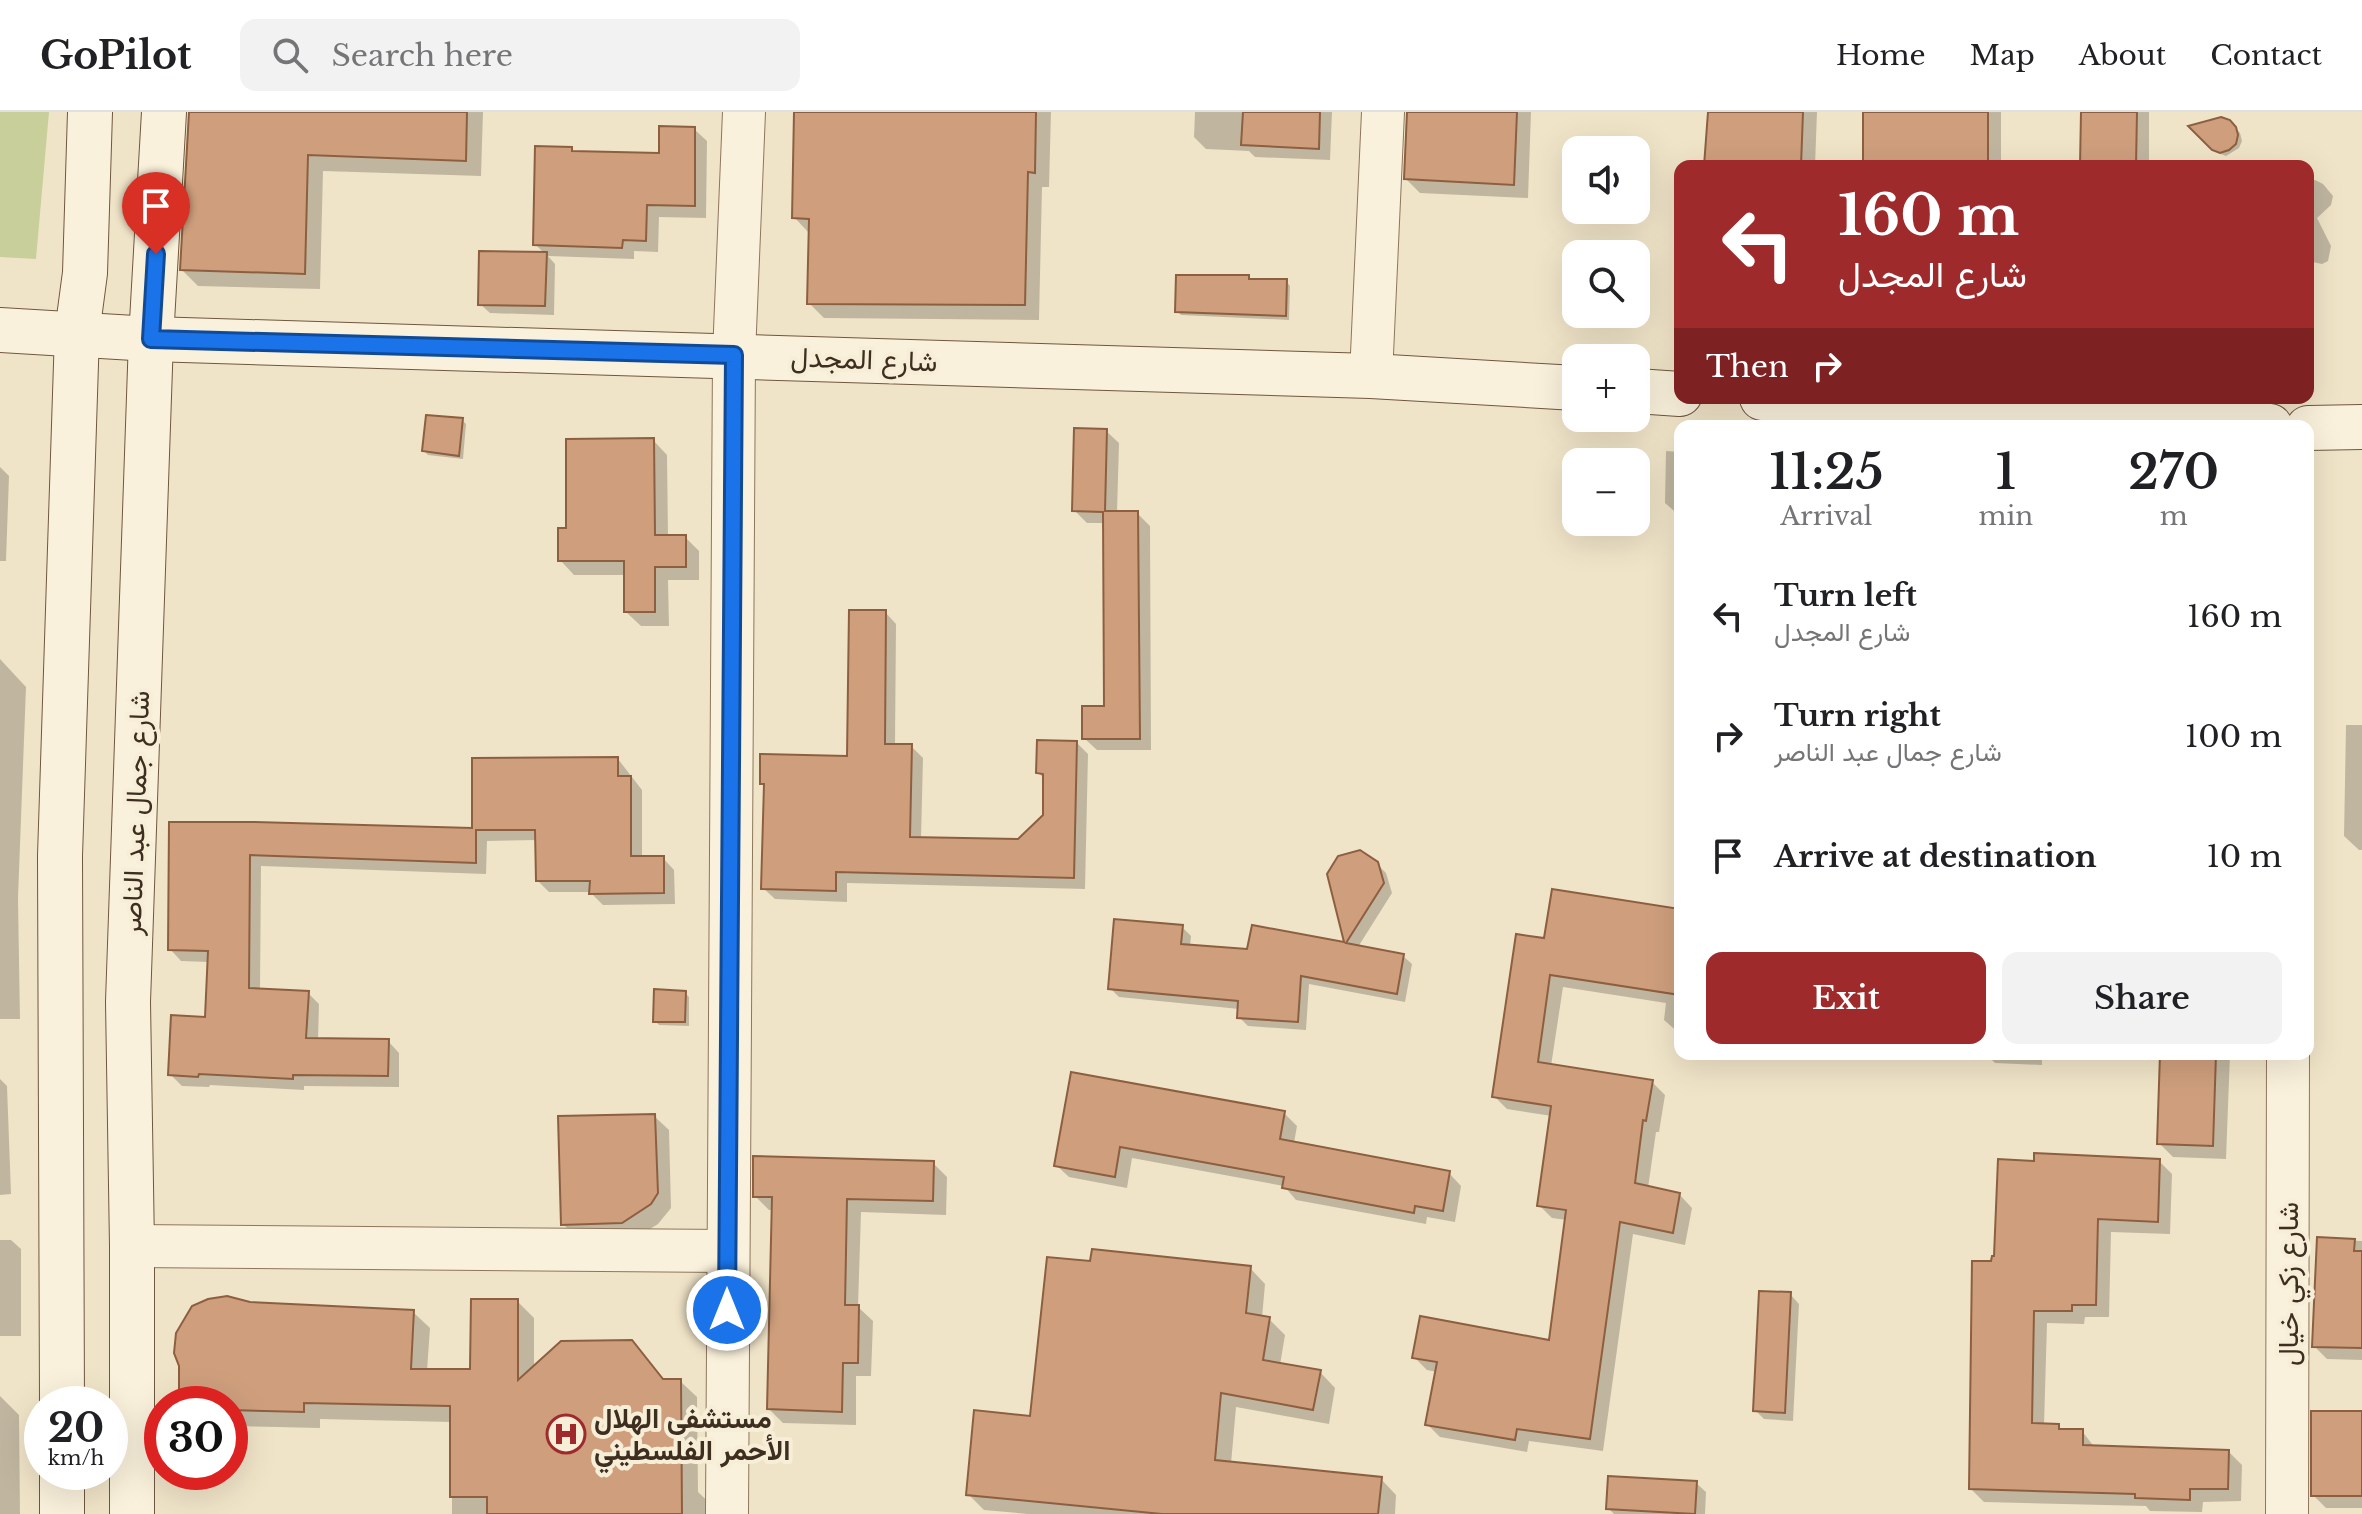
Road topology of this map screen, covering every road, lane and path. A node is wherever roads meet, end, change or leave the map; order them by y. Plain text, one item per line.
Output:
1 (90, 112) edge
2 (164, 112) edge
3 (744, 112) edge
4 (1383, 112) edge
5 (0, 330) edge
6 (77, 333) junction
7 (151, 339) junction
8 (734, 355) junction
9 (1371, 376) junction
10 (1562, 387) edge
11 (1650, 392) edge
12 (1674, 394) edge
13 (1871, 404) edge
14 (2161, 420) edge
15 (2362, 427) edge
16 (2314, 428) edge
17 (2288, 1060) edge
18 (132, 1246) junction
19 (727, 1251) junction
20 (62, 1386) edge
21 (62, 1490) edge
22 (62, 1514) edge
23 (132, 1514) edge
24 (727, 1514) edge
25 (2287, 1514) edge

1 - 6 main road
2 - 7 main road, شارع جمال عبد الناصر
3 - 8 street
4 - 9 street
5 - 6 main road, شارع المجدل
6 - 7 main road, شارع المجدل
6 - 20 main road
7 - 8 main road, شارع المجدل
7 - 18 main road, شارع جمال عبد الناصر
8 - 9 main road, شارع المجدل
8 - 19 street
9 - 10 main road, شارع المجدل
11 - 12 main road
13 - 14 main road
15 - 16 main road
17 - 25 street, شارع زكي خيال
18 - 19 street
18 - 23 main road, شارع جمال عبد الناصر
19 - 24 street
21 - 22 main road

